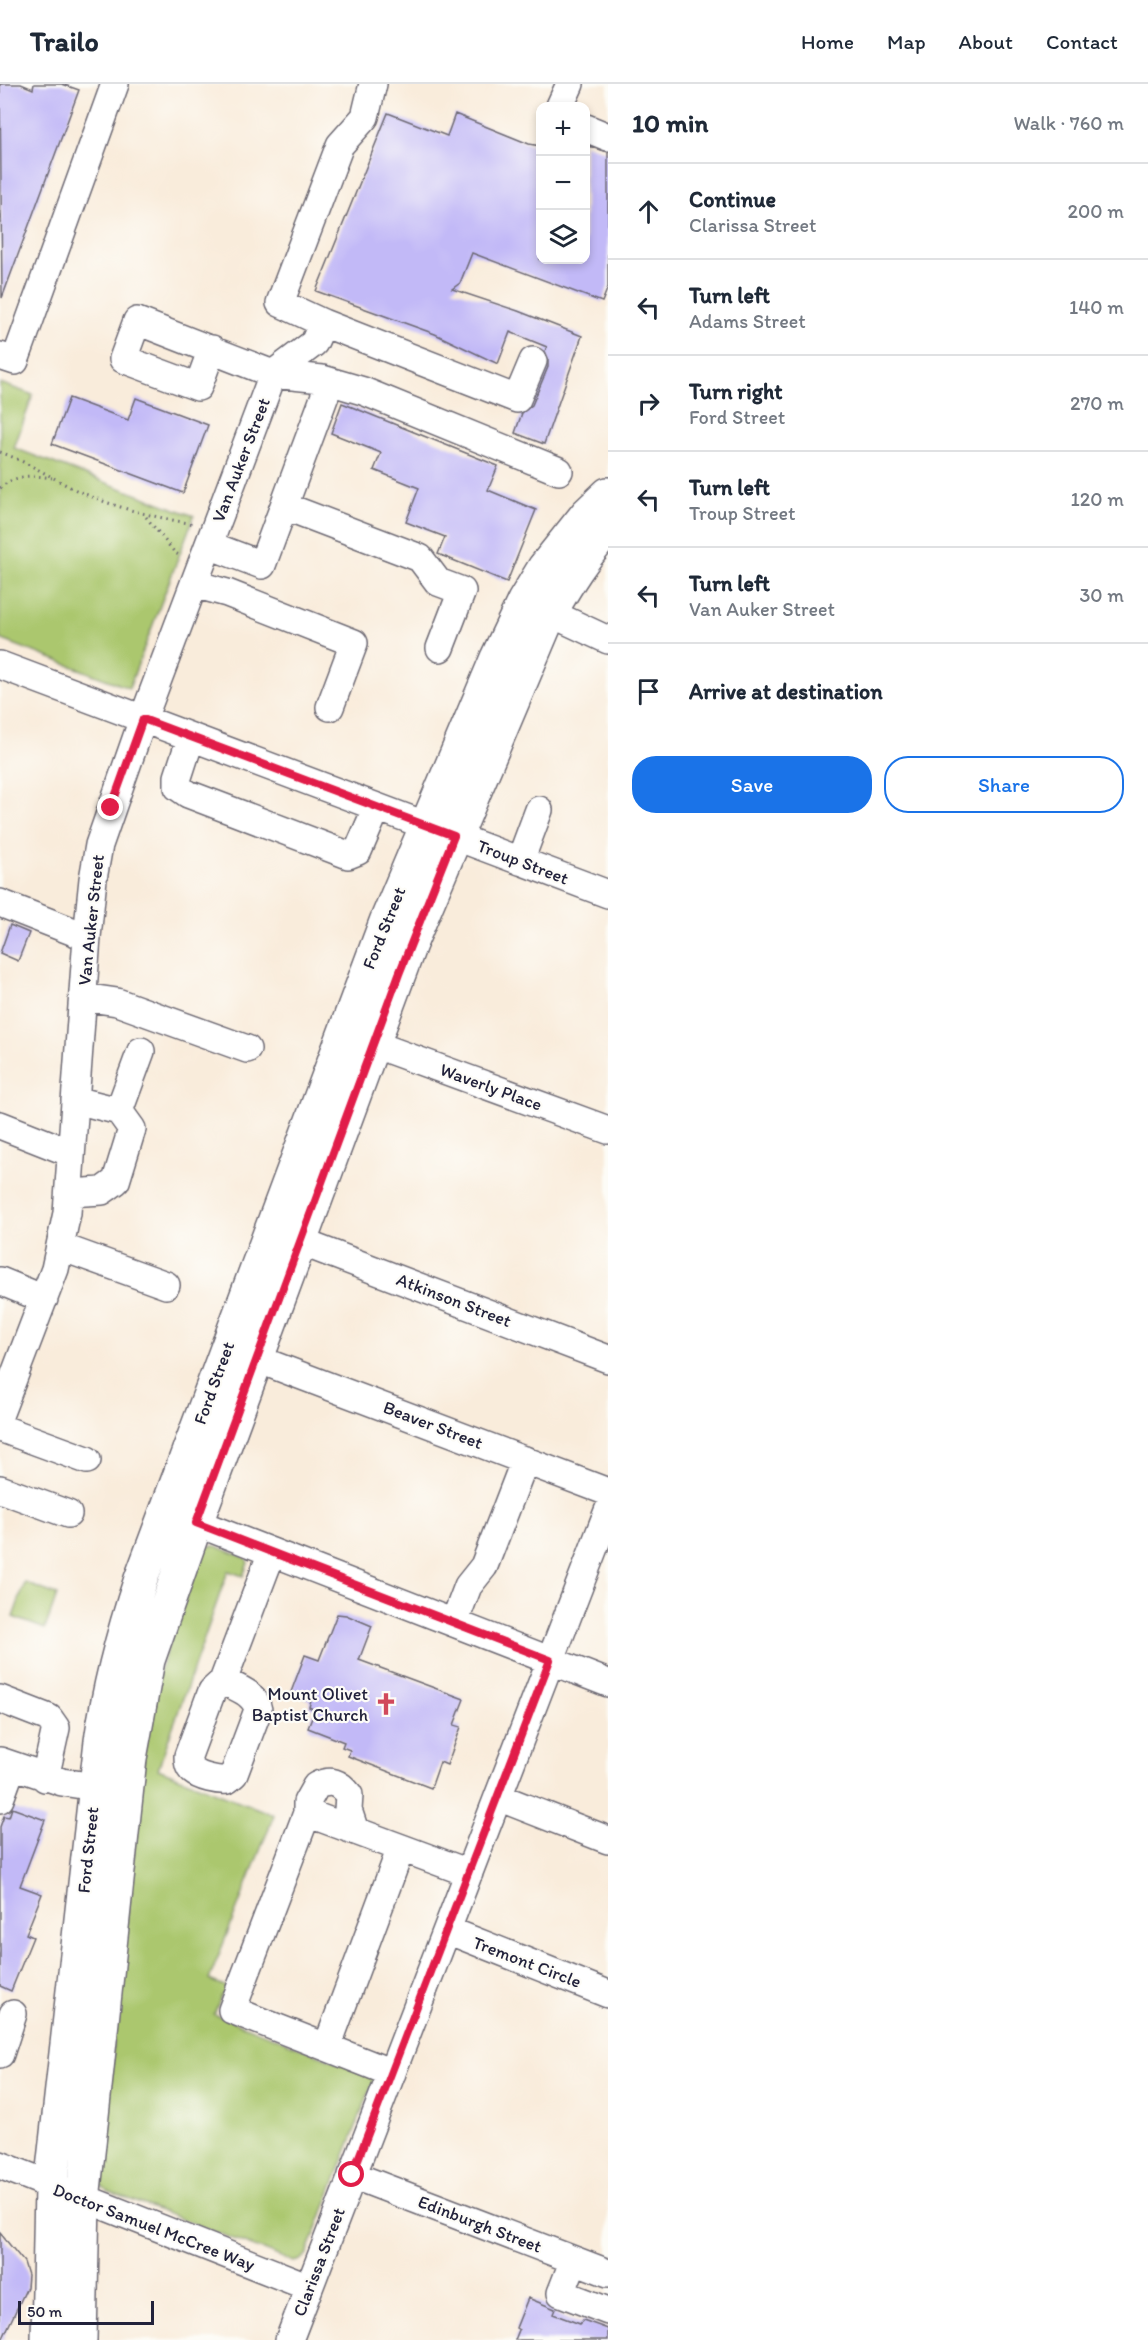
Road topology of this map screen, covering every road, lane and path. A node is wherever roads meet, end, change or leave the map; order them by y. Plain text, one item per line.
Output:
1 (115, 84) edge
2 (373, 84) edge
3 (570, 84) edge
4 (562, 102) edge
5 (590, 130) edge
6 (608, 136) edge
7 (323, 323) junction
8 (212, 350) dead end
9 (0, 356) edge
10 (533, 361) dead end
11 (273, 374) junction
12 (330, 381) junction
13 (0, 452) edge
14 (559, 471) dead end
15 (56, 478) junction
16 (0, 488) edge
17 (608, 494) edge
18 (284, 506) junction
19 (145, 515) junction
20 (608, 530) edge
21 (205, 556) junction
22 (537, 607) junction
23 (608, 640) edge
24 (440, 648) dead end
25 (0, 665) edge
26 (330, 706) dead end
27 (143, 719) junction
28 (191, 737) junction
29 (377, 807) junction
30 (539, 810) dead end
31 (440, 831) junction
32 (520, 861) junction
33 (608, 894) edge
34 (0, 903) edge
35 (87, 937) junction
36 (83, 997) junction
37 (373, 1044) junction
38 (247, 1049) dead end
39 (141, 1051) dead end
40 (75, 1100) junction
41 (118, 1111) junction
42 (0, 1125) edge
43 (608, 1130) edge
44 (71, 1153) junction
45 (69, 1193) junction
46 (301, 1242) junction
47 (61, 1247) junction
48 (0, 1281) edge
49 (166, 1285) dead end
50 (44, 1299) junction
51 (257, 1359) junction
52 (608, 1359) edge
53 (0, 1413) edge
54 (0, 1428) edge
55 (87, 1460) dead end
56 (525, 1460) junction
57 (0, 1489) edge
58 (608, 1492) edge
59 (608, 1511) edge
60 (68, 1514) dead end
61 (182, 1517) junction
62 (272, 1552) junction
63 (454, 1623) junction
64 (550, 1660) junction
65 (223, 1681) dead end
66 (608, 1683) edge
67 (0, 1700) edge
68 (6, 1764) edge
69 (45, 1778) junction
70 (95, 1788) junction
71 (127, 1792) junction
72 (498, 1797) junction
73 (0, 1798) edge
74 (307, 1813) junction
75 (355, 1831) junction
76 (608, 1840) edge
77 (401, 1848) junction
78 (469, 1873) junction
79 (447, 1930) junction
80 (608, 1994) edge
81 (13, 2014) dead end
82 (327, 2047) junction
83 (0, 2054) edge
84 (392, 2073) junction
85 (0, 2165) edge
86 (352, 2175) junction
87 (51, 2187) junction
88 (83, 2200) junction
89 (574, 2260) junction
90 (608, 2273) edge
91 (309, 2287) junction
92 (608, 2311) edge
93 (48, 2340) edge
94 (80, 2340) edge
95 (289, 2340) edge

1 - 9 street
2 - 7 street
3 - 4 street
5 - 6 street
7 - 10 street
7 - 11 street
8 - 11 street
11 - 12 street
11 - 21 street, Van Auker Street
12 - 14 street
12 - 18 street
13 - 15 path
15 - 16 path
15 - 19 path
17 - 22 main road, Ford Street
18 - 21 street
18 - 24 street
19 - 21 path
19 - 21 path
20 - 22 main road, Ford Street
21 - 26 street
21 - 27 street, Van Auker Street
22 - 23 street
22 - 31 main road, Ford Street
25 - 27 street, Troup Street
27 - 28 street, Troup Street
27 - 35 street, Van Auker Street
28 - 29 street, Troup Street
28 - 29 street
29 - 31 street, Troup Street
30 - 32 street
31 - 32 street, Troup Street
31 - 37 main road, Ford Street
31 - 61 main road, Ford Street
32 - 33 street, Troup Street
34 - 35 street
35 - 36 street, Van Auker Street
36 - 38 street
36 - 40 street, Van Auker Street
37 - 43 street, Waverly Place
37 - 46 main road, Ford Street
39 - 41 street
40 - 41 street
40 - 44 street, Van Auker Street
41 - 45 street
42 - 44 street
44 - 45 street, Van Auker Street
45 - 47 street, Van Auker Street
46 - 51 main road, Ford Street
46 - 52 street, Atkinson Street
47 - 49 street
47 - 50 street, Van Auker Street
48 - 50 street
50 - 53 street, Van Auker Street
51 - 56 street, Beaver Street
51 - 61 main road, Ford Street
54 - 55 street
56 - 58 street, Beaver Street
56 - 63 street
57 - 60 street
59 - 64 street, Clarissa Street
61 - 62 street
61 - 70 main road, Ford Street
61 - 71 main road, Ford Street
62 - 63 street
62 - 65 street
63 - 64 street
64 - 66 street
64 - 72 street, Clarissa Street
67 - 69 street
68 - 69 street
68 - 73 street
69 - 70 street
70 - 71 street
70 - 87 main road, Ford Street
71 - 88 main road, Ford Street
72 - 76 street
72 - 78 street, Clarissa Street
74 - 75 street
74 - 75 street
74 - 82 street
75 - 77 street
77 - 78 street
77 - 82 street
78 - 79 street, Clarissa Street
79 - 80 street, Tremont Circle
79 - 84 street, Clarissa Street
81 - 83 street
82 - 84 street
84 - 86 street, Clarissa Street
85 - 87 street, Doctor Samuel McCree Way
86 - 89 street, Edinburgh Street
86 - 91 street, Clarissa Street
87 - 88 street, Doctor Samuel McCree Way
87 - 93 main road, Ford Street
88 - 91 street, Doctor Samuel McCree Way
88 - 94 main road, Ford Street
89 - 90 street, Edinburgh Street
89 - 92 street
91 - 95 street, Clarissa Street

